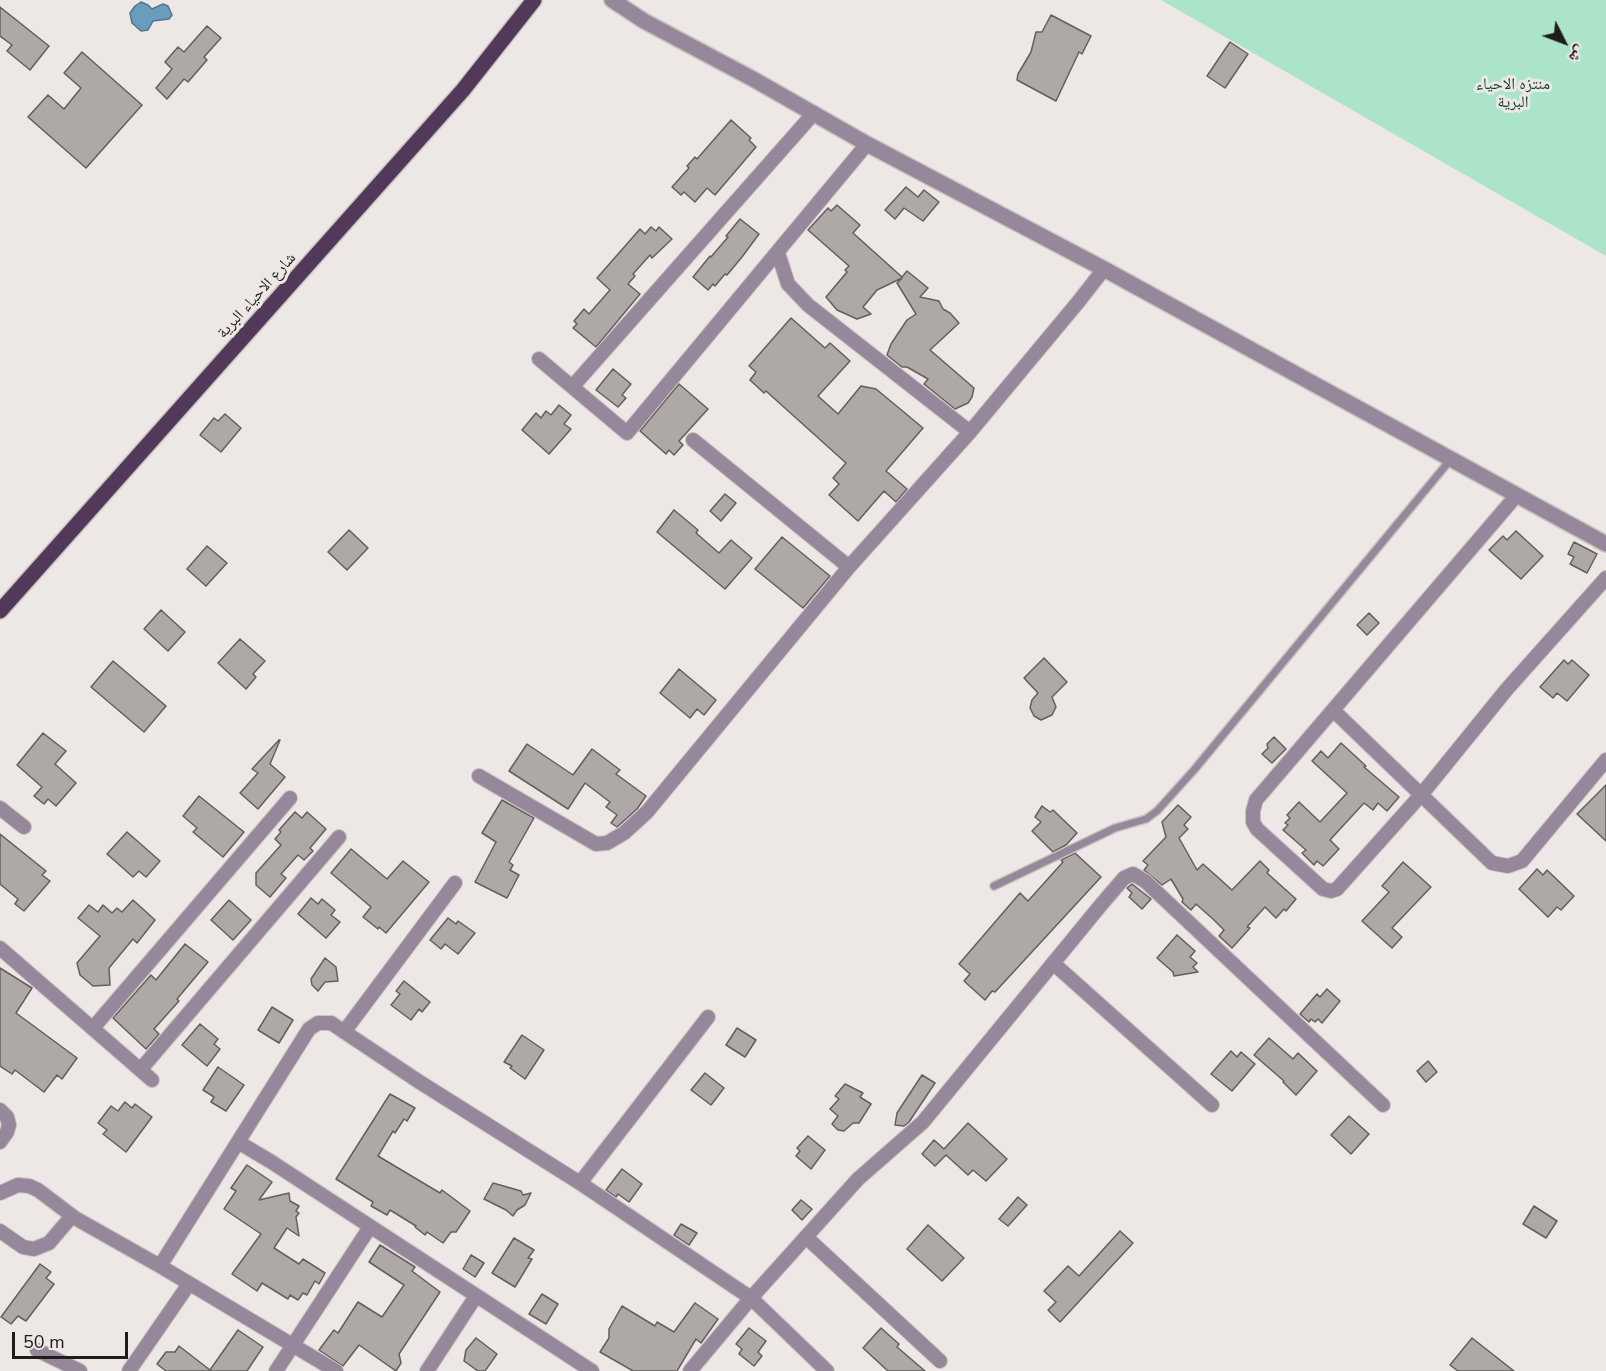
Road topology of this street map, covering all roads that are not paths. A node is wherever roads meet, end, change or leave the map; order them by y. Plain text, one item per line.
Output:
1 (534, 0) edge
2 (612, 0) edge
3 (813, 113) junction
4 (867, 144) junction
5 (778, 253) junction
6 (1104, 269) junction
7 (538, 359) dead end
8 (573, 387) junction
9 (970, 432) junction
10 (693, 440) dead end
11 (1451, 459) junction
12 (1516, 496) junction
13 (1606, 544) edge
14 (849, 567) junction
15 (1606, 578) edge
16 (0, 611) edge
17 (1334, 711) junction
18 (1606, 760) edge
19 (479, 776) dead end
20 (1421, 795) junction
21 (290, 798) dead end
22 (0, 808) edge
23 (24, 827) dead end
24 (339, 837) dead end
25 (455, 883) dead end
26 (994, 886) dead end
27 (0, 948) edge
28 (1053, 963) junction
29 (708, 1017) dead end
30 (93, 1028) junction
31 (344, 1032) junction
32 (141, 1069) junction
33 (152, 1080) dead end
34 (1212, 1105) dead end
35 (1383, 1105) dead end
36 (0, 1110) edge
37 (0, 1142) edge
38 (238, 1142) junction
39 (580, 1183) junction
40 (0, 1192) edge
41 (72, 1216) junction
42 (370, 1227) junction
43 (0, 1231) edge
44 (807, 1237) junction
45 (160, 1266) junction
46 (189, 1284) junction
47 (476, 1296) junction
48 (751, 1298) junction
49 (294, 1345) junction
50 (37, 1350) dead end
51 (940, 1361) dead end
52 (694, 1369) edge
53 (80, 1371) edge
54 (129, 1371) edge
55 (276, 1371) edge
56 (336, 1371) edge
57 (427, 1371) edge
58 (592, 1371) edge
59 (827, 1371) edge

1 - 16 main road, شارع الاحياء البرية
2 - 3 street
3 - 4 street
3 - 8 street
4 - 5 street
4 - 6 street
5 - 8 street
5 - 9 street
6 - 9 street
6 - 11 street
7 - 8 street
9 - 14 street
10 - 14 street
11 - 12 street
11 - 26 lane
12 - 13 street
12 - 17 street
14 - 19 street
15 - 20 street
17 - 20 street
17 - 20 street
18 - 20 street
21 - 30 street
22 - 23 street
24 - 32 street
25 - 31 street
27 - 30 street
28 - 34 street
28 - 35 street
28 - 44 street
29 - 39 street
30 - 32 street
31 - 38 street
31 - 39 street
32 - 33 street
36 - 37 street
38 - 42 street
38 - 45 street
39 - 48 street
40 - 41 street
41 - 43 street
41 - 45 street
42 - 47 street
42 - 49 street
44 - 48 street
44 - 51 street
45 - 46 street
46 - 49 street
46 - 54 street
47 - 57 street
47 - 58 street
48 - 52 street
48 - 59 street
49 - 55 street
49 - 56 street
50 - 53 street

